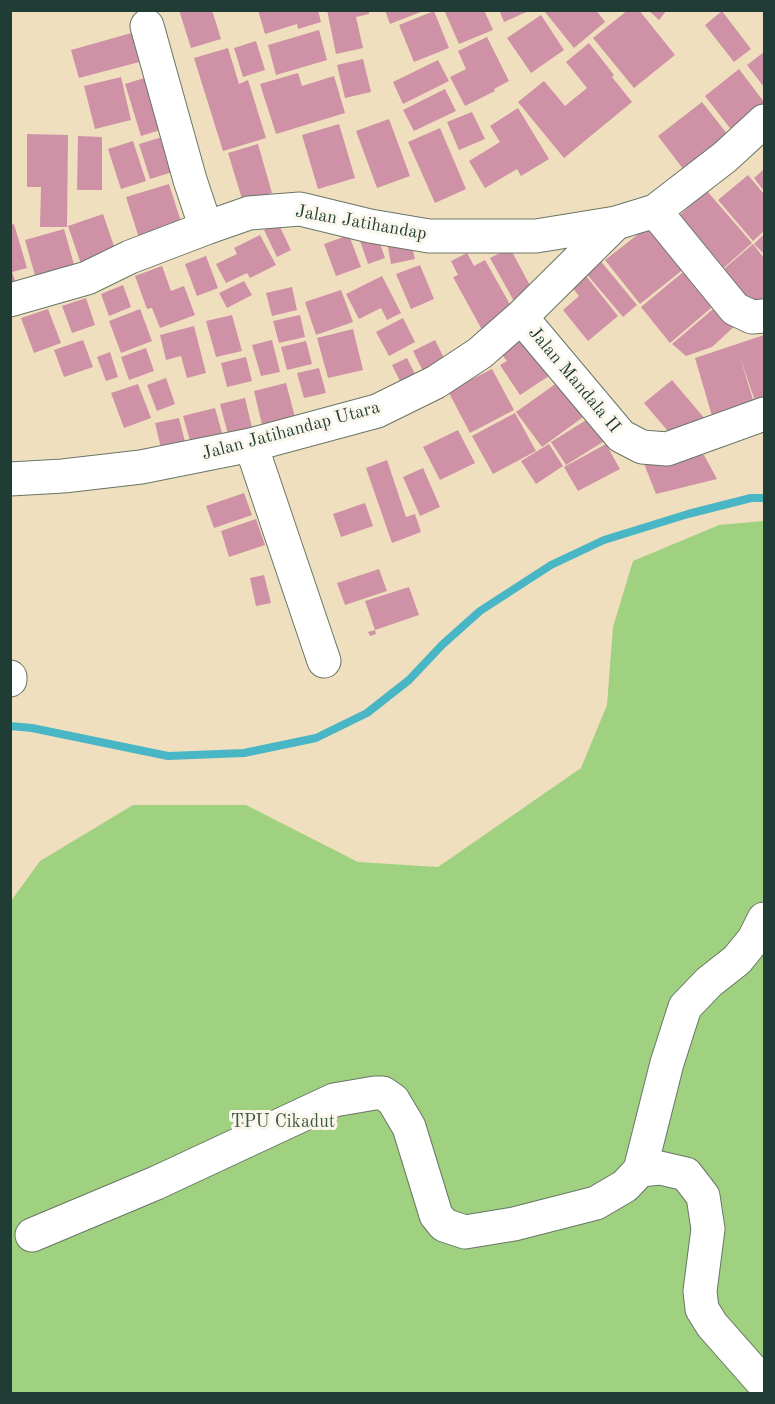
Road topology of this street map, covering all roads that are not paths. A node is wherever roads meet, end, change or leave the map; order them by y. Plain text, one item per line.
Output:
1 (147, 26) dead end
2 (765, 121) edge
3 (655, 211) junction
4 (616, 223) junction
5 (206, 228) junction
6 (10, 300) edge
7 (765, 316) edge
8 (521, 317) junction
9 (765, 414) edge
10 (251, 445) junction
11 (10, 479) edge
12 (324, 661) dead end
13 (765, 919) edge
14 (640, 1170) junction
15 (32, 1235) dead end
16 (765, 1384) edge

1 - 5 street
2 - 3 street, Jalan Jatihandap
3 - 4 street, Jalan Jatihandap
3 - 7 street
4 - 5 street, Jalan Jatihandap
4 - 8 street, Jalan Jatihandap Utara
5 - 6 street, Jalan Jatihandap
8 - 9 street, Jalan Mandala II
8 - 10 street, Jalan Jatihandap Utara
10 - 11 street, Jalan Jatihandap Utara
10 - 12 street
13 - 14 street
14 - 15 street
14 - 16 street

